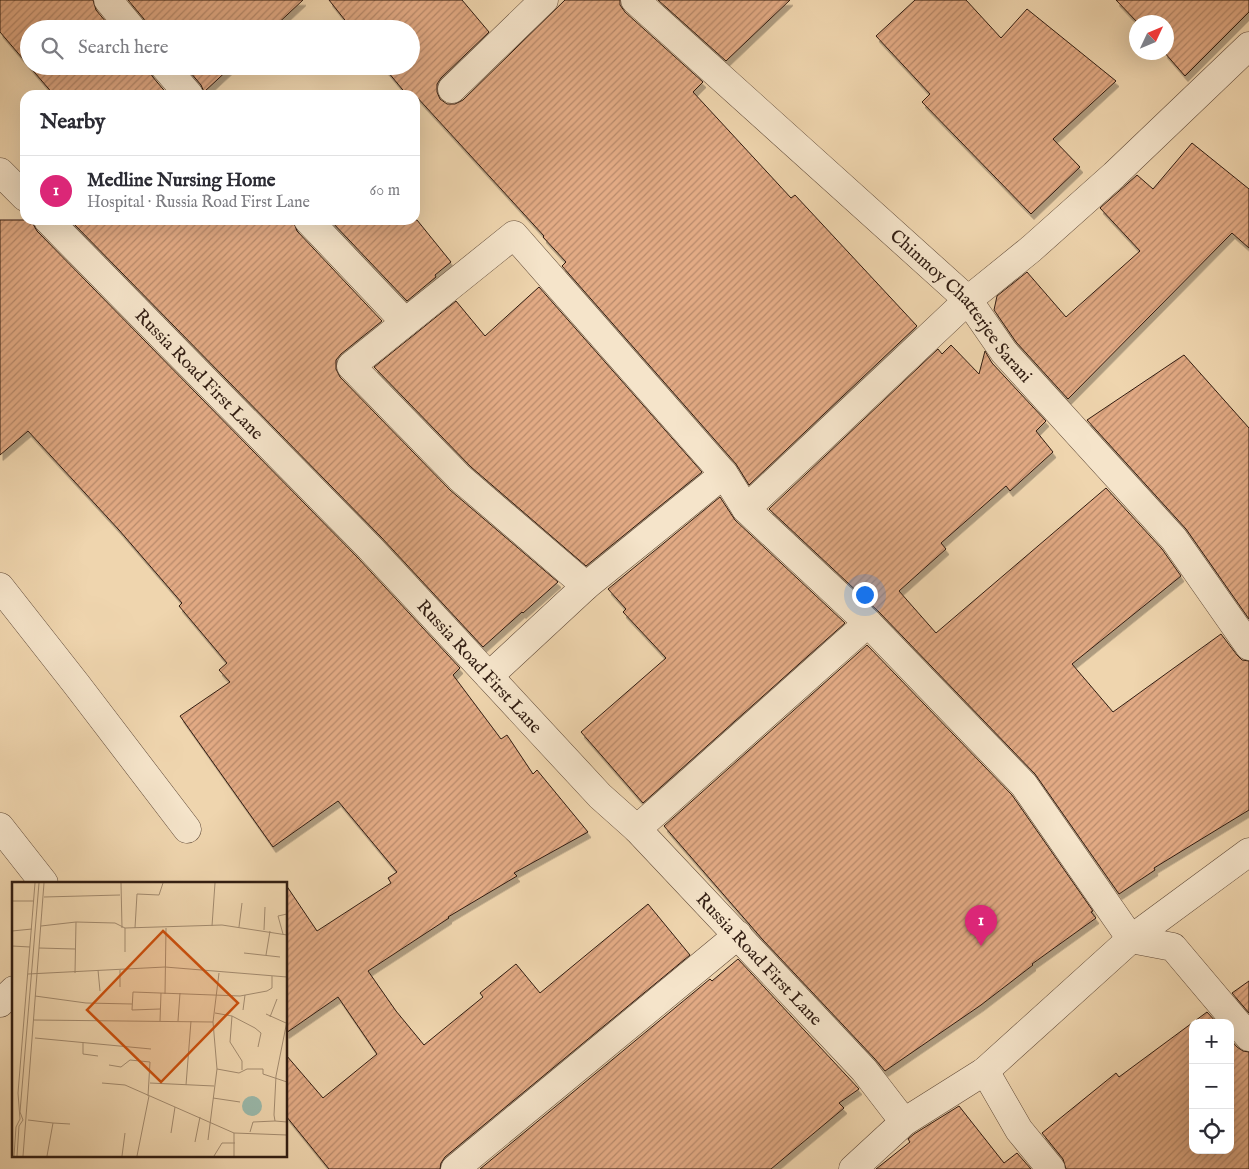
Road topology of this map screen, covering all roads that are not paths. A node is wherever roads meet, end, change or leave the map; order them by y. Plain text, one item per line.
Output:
1 (108, 0) edge
2 (544, 0) edge
3 (635, 0) edge
4 (125, 20) edge
5 (1249, 46) edge
6 (172, 75) edge
7 (452, 89) dead end
8 (185, 90) edge
9 (0, 172) edge
10 (20, 192) edge
11 (53, 225) edge
12 (313, 225) edge
13 (968, 300) junction
14 (405, 322) junction
15 (724, 474) junction
16 (746, 509) junction
17 (586, 586) junction
18 (0, 587) edge
19 (868, 623) junction
20 (1249, 646) edge
21 (489, 676) junction
22 (0, 827) edge
23 (186, 829) dead end
24 (637, 829) junction
25 (1249, 852) edge
26 (43, 882) edge
27 (738, 935) junction
28 (1131, 939) junction
29 (12, 992) edge
30 (0, 1003) edge
31 (1249, 1037) edge
32 (985, 1071) junction
33 (904, 1122) junction
34 (455, 1169) edge
35 (854, 1169) edge
36 (1051, 1169) edge

1 - 4 street
2 - 7 street
3 - 13 street, Chinmoy Chatterjee Sarani
5 - 13 street
6 - 8 street
9 - 10 street
11 - 21 street, Russia Road First Lane
12 - 14 street
13 - 16 street
13 - 20 street, Chinmoy Chatterjee Sarani
14 - 15 street
14 - 17 street
15 - 16 street
15 - 17 street
16 - 19 street
17 - 21 street
18 - 23 street
19 - 24 street
19 - 28 street
21 - 24 street, Russia Road First Lane
22 - 26 street
24 - 27 street, Russia Road First Lane
25 - 28 street
27 - 33 street, Russia Road First Lane
27 - 34 street
28 - 31 street
28 - 32 street
29 - 30 street
32 - 33 street
32 - 36 street
33 - 35 street

